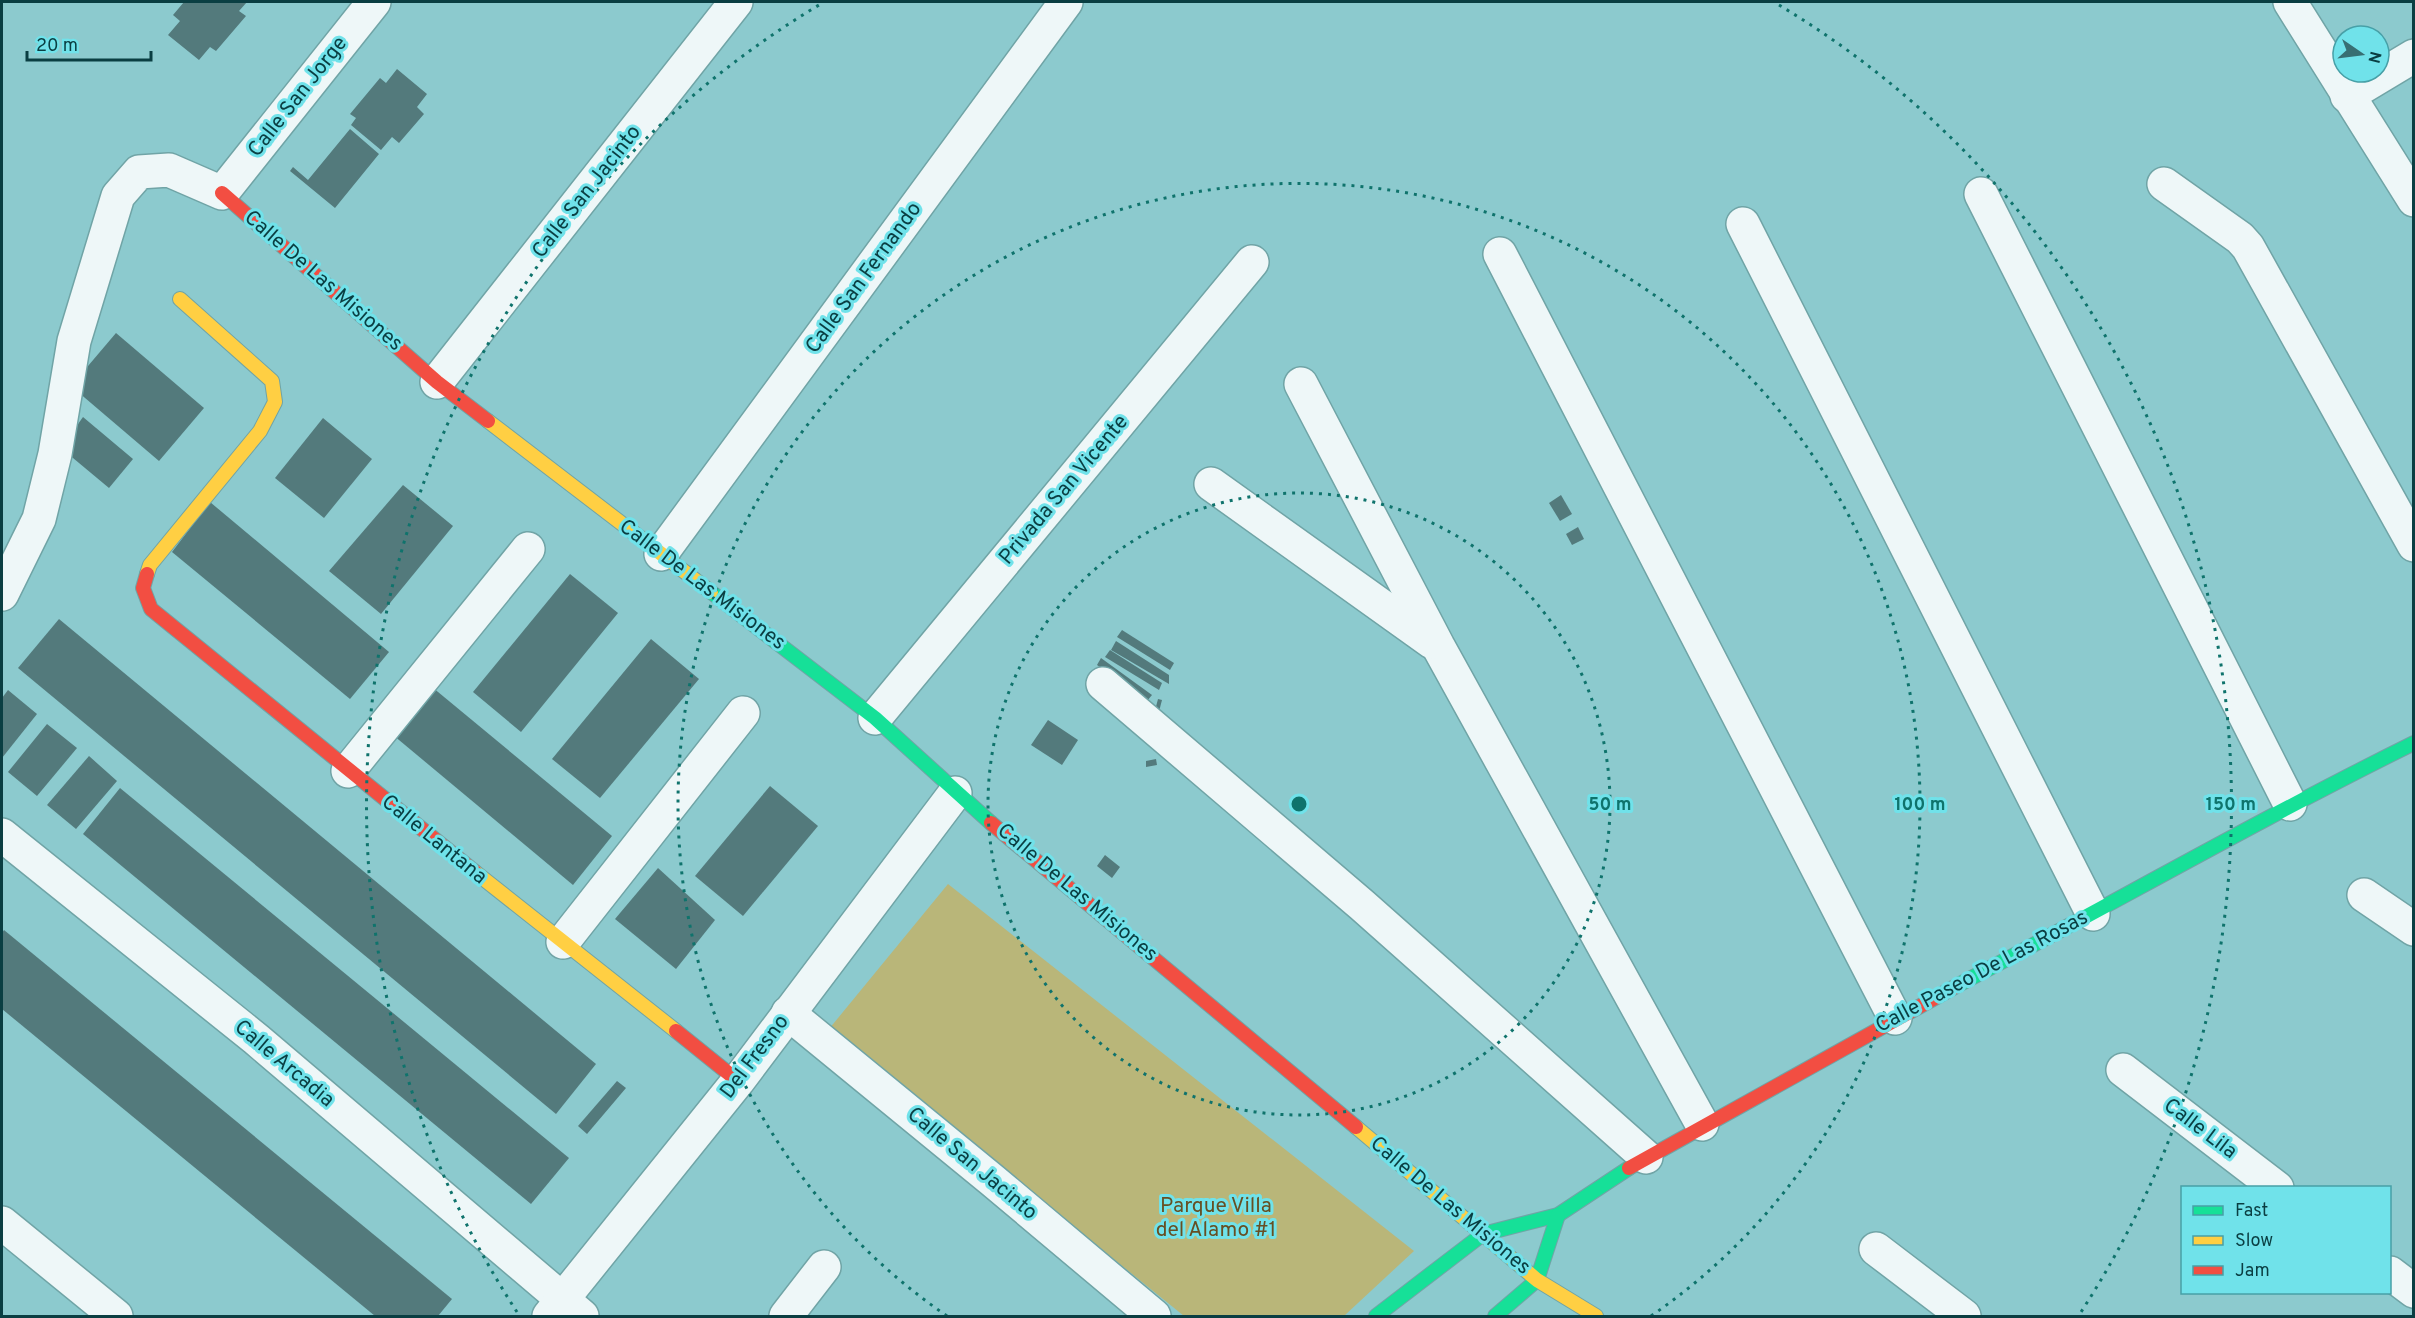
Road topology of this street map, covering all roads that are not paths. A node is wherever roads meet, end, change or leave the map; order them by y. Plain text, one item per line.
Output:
1 (374, 2) edge
2 (736, 2) edge
3 (1066, 2) edge
4 (2290, 2) edge
5 (2414, 56) edge
6 (2347, 96) junction
7 (2164, 184) dead end
8 (222, 192) junction
9 (1981, 194) dead end
10 (2414, 200) edge
11 (1743, 224) dead end
12 (1500, 254) dead end
13 (1252, 262) dead end
14 (180, 299) dead end
15 (437, 382) junction
16 (1301, 384) dead end
17 (1211, 484) dead end
18 (2414, 545) edge
19 (528, 549) dead end
20 (661, 554) junction
21 (2, 594) edge
22 (1438, 646) junction
23 (1103, 684) dead end
24 (742, 713) dead end
25 (875, 718) junction
26 (2414, 743) edge
27 (348, 771) junction
28 (956, 792) junction
29 (2290, 804) junction
30 (2, 836) edge
31 (2364, 895) dead end
32 (2093, 914) junction
33 (2414, 929) edge
34 (563, 942) junction
35 (788, 1013) junction
36 (1895, 1018) junction
37 (2123, 1070) dead end
38 (738, 1081) junction
39 (1702, 1124) junction
40 (1646, 1157) junction
41 (2274, 1186) edge
42 (1558, 1215) junction
43 (2, 1223) edge
44 (1483, 1234) junction
45 (1876, 1250) dead end
46 (824, 1267) dead end
47 (2391, 1274) edge
48 (1537, 1280) junction
49 (2414, 1291) edge
50 (564, 1311) edge
51 (116, 1317) edge
52 (786, 1317) edge
53 (1154, 1317) edge
54 (1376, 1317) edge
55 (1496, 1317) edge
56 (1596, 1317) edge
57 (1964, 1317) edge

1 - 8 street, Calle San Jorge
2 - 15 street, Calle San Jacinto
3 - 20 street, Calle San Fernando
4 - 6 street
5 - 6 street
6 - 10 street
7 - 18 street
8 - 15 street, Calle De Las Misiones
8 - 21 street, Calle De Las Misiones
9 - 29 street
11 - 32 street
12 - 36 street
13 - 25 street, Privada San Vicente
14 - 27 street, Calle Lantana
15 - 20 street, Calle De Las Misiones
16 - 22 street
17 - 22 street
19 - 27 street
20 - 25 street, Calle De Las Misiones
22 - 39 street
23 - 40 street
24 - 34 street
25 - 28 street, Calle De Las Misiones
26 - 29 street, Calle Paseo De Las Rosas
27 - 34 street, Calle Lantana
28 - 35 street, Del Fresno
28 - 44 street, Calle De Las Misiones
29 - 32 street, Calle Paseo De Las Rosas
30 - 50 street, Calle Arcadia
31 - 33 street
32 - 36 street, Calle Paseo De Las Rosas
34 - 38 street, Calle Lantana
35 - 38 street, Del Fresno
35 - 53 street, Calle San Jacinto
36 - 39 street, Calle Paseo De Las Rosas
37 - 41 street, Calle Lila
38 - 50 street, Del Fresno
39 - 40 street, Calle Paseo De Las Rosas
40 - 42 street, Calle Paseo De Las Rosas
42 - 44 street, Calle Paseo De Las Rosas
42 - 48 street
43 - 51 street
44 - 48 street, Calle De Las Misiones
44 - 54 street, Calle Paseo De Las Rosas
45 - 57 street
46 - 52 street
47 - 49 street
48 - 55 street
48 - 56 street, Calle De Las Misiones

